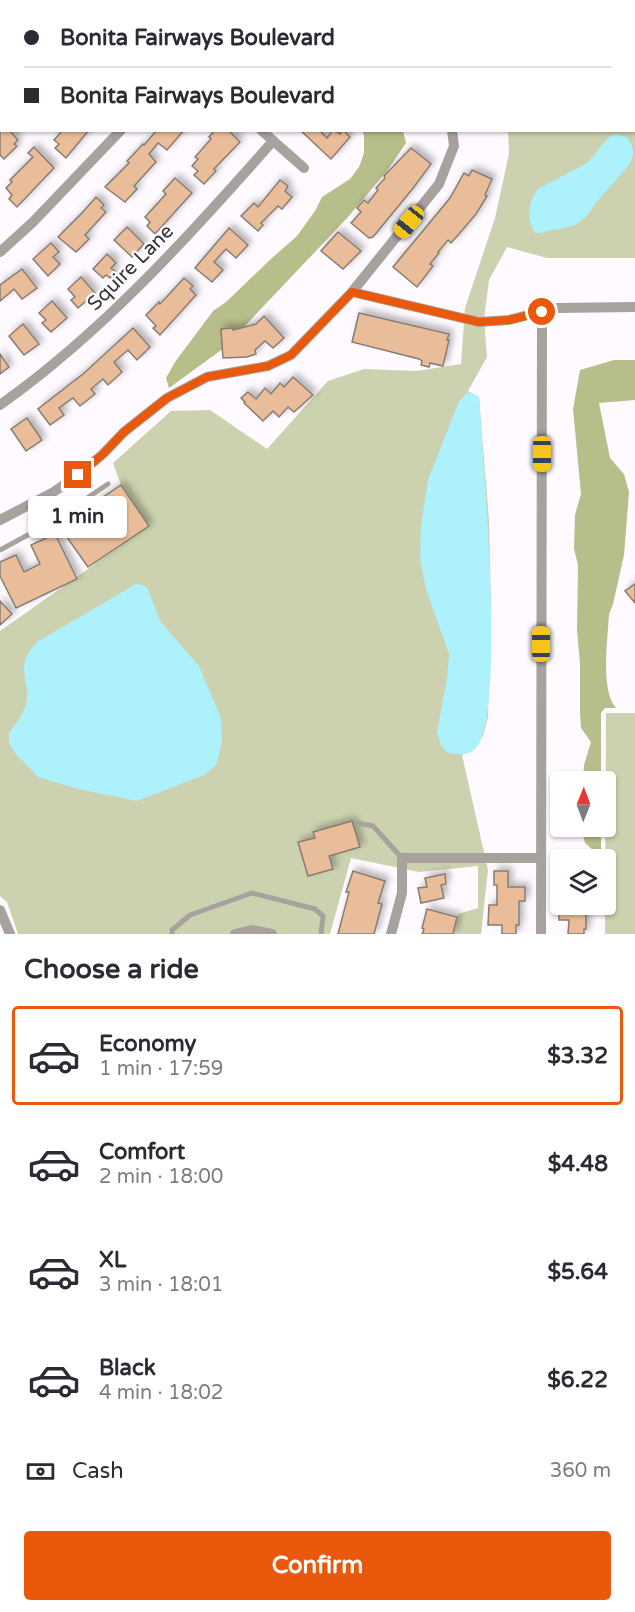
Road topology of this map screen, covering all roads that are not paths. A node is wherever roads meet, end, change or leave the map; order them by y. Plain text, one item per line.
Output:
1 (119, 132) edge
2 (263, 132) edge
3 (452, 132) edge
4 (273, 141) junction
5 (304, 168) dead end
6 (0, 252) edge
7 (352, 292) junction
8 (635, 307) edge
9 (542, 312) junction
10 (0, 405) edge
11 (108, 484) dead end
12 (37, 501) junction
13 (0, 520) edge
14 (48, 520) junction
15 (0, 550) edge
16 (357, 823) dead end
17 (402, 858) junction
18 (540, 858) junction
19 (0, 910) edge
20 (10, 934) edge
21 (172, 934) edge
22 (235, 934) edge
23 (272, 934) edge
24 (321, 934) edge
25 (391, 934) edge
26 (541, 934) edge

1 - 6 street
2 - 4 street
3 - 7 street
4 - 5 street
4 - 10 street, Squire Lane
7 - 9 street
7 - 12 street
8 - 9 street
9 - 18 street
11 - 14 lane
12 - 13 street
12 - 14 lane
12 - 14 lane
14 - 15 lane
16 - 17 lane
17 - 18 street
17 - 25 street
18 - 26 street
19 - 20 street
21 - 24 lane
22 - 23 street

